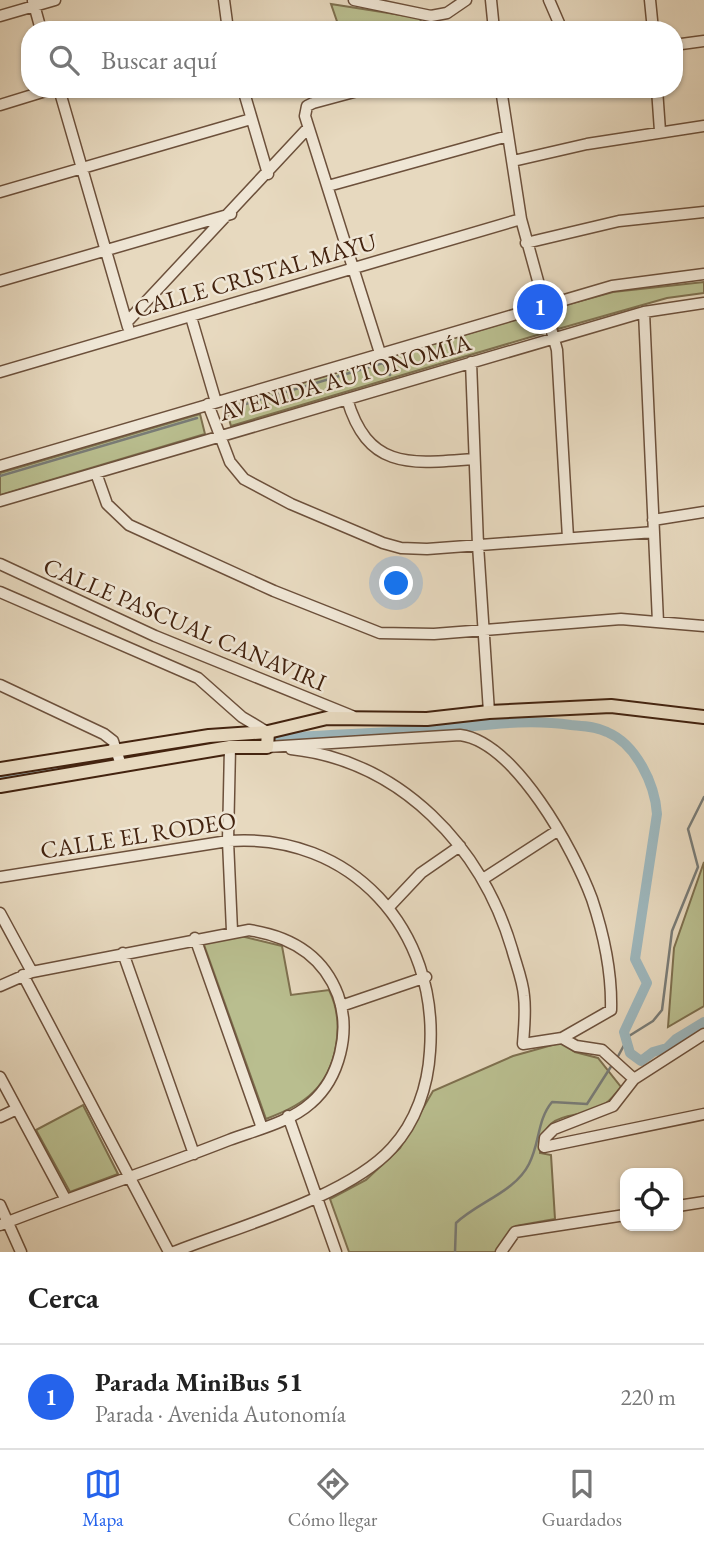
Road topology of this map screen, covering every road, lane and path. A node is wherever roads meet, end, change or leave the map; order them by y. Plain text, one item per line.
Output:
1 (55, 0) edge
2 (224, 0) edge
3 (354, 0) edge
4 (466, 0) edge
5 (491, 0) edge
6 (549, 0) edge
7 (650, 0) edge
8 (33, 3) edge
9 (0, 16) edge
10 (38, 21) edge
11 (227, 21) edge
12 (493, 21) edge
13 (558, 21) edge
14 (652, 21) edge
15 (704, 41) edge
16 (683, 44) edge
17 (23, 98) edge
18 (62, 98) edge
19 (245, 98) edge
20 (334, 98) edge
21 (502, 98) edge
22 (658, 98) edge
23 (0, 105) edge
24 (251, 119) junction
25 (704, 126) edge
26 (308, 128) junction
27 (660, 131) junction
28 (508, 136) junction
29 (513, 161) junction
30 (81, 167) junction
31 (268, 174) junction
32 (328, 186) junction
33 (0, 192) edge
34 (704, 212) edge
35 (231, 214) junction
36 (521, 219) junction
37 (526, 243) junction
38 (105, 249) junction
39 (355, 268) junction
40 (704, 274) edge
41 (0, 281) edge
42 (704, 303) edge
43 (543, 305) junction
44 (644, 312) junction
45 (191, 317) junction
46 (127, 322) junction
47 (130, 334) junction
48 (555, 338) junction
49 (380, 353) junction
50 (471, 362) junction
51 (0, 372) edge
52 (347, 399) junction
53 (212, 403) junction
54 (219, 436) junction
55 (474, 459) junction
56 (0, 466) edge
57 (96, 472) junction
58 (0, 501) edge
59 (704, 512) edge
60 (653, 520) junction
61 (654, 532) junction
62 (568, 538) junction
63 (478, 545) junction
64 (0, 564) edge
65 (0, 592) edge
66 (659, 622) junction
67 (704, 626) edge
68 (486, 630) junction
69 (0, 685) edge
70 (489, 712) junction
71 (704, 717) edge
72 (356, 718) junction
73 (268, 732) junction
74 (230, 747) junction
75 (267, 747) junction
76 (118, 750) junction
77 (121, 765) junction
78 (0, 769) edge
79 (0, 786) edge
80 (557, 831) junction
81 (228, 841) junction
82 (460, 846) junction
83 (0, 877) edge
84 (483, 879) junction
85 (388, 908) junction
86 (0, 913) edge
87 (232, 931) junction
88 (195, 938) junction
89 (123, 953) junction
90 (28, 973) junction
91 (426, 977) junction
92 (0, 986) edge
93 (341, 1006) junction
94 (704, 1034) edge
95 (562, 1038) junction
96 (0, 1077) edge
97 (634, 1079) junction
98 (17, 1108) junction
99 (704, 1114) edge
100 (288, 1116) junction
101 (0, 1117) edge
102 (262, 1128) junction
103 (194, 1154) junction
104 (128, 1176) junction
105 (316, 1197) junction
106 (66, 1200) junction
107 (704, 1202) edge
108 (0, 1205) edge
109 (683, 1205) edge
110 (620, 1215) edge
111 (4, 1224) edge
112 (21, 1252) edge
113 (171, 1252) edge
114 (336, 1252) edge
115 (500, 1252) edge

1 - 8 street
2 - 11 street
3 - 4 street
5 - 12 street
6 - 13 street
7 - 14 street
8 - 9 street
8 - 10 street
15 - 16 street
17 - 23 street
18 - 30 street
19 - 24 street
20 - 26 street
21 - 28 street
22 - 27 street
24 - 30 street
24 - 31 street
25 - 27 street
26 - 31 street
26 - 32 street
27 - 29 street
28 - 29 street
28 - 32 street
29 - 36 street
30 - 33 street
30 - 38 street
31 - 35 street
32 - 39 street
34 - 37 street
35 - 38 street
35 - 46 street
36 - 37 street
36 - 39 street, CALLE CRISTAL MAYU
37 - 43 street
38 - 41 street
38 - 46 street
39 - 45 street, CALLE CRISTAL MAYU
39 - 49 street
40 - 43 street, AVENIDA AUTONOMÍA
42 - 44 street, AVENIDA AUTONOMÍA
43 - 48 street
43 - 49 street, AVENIDA AUTONOMÍA
44 - 48 street, AVENIDA AUTONOMÍA
44 - 60 street
45 - 47 street, CALLE CRISTAL MAYU
45 - 53 street
46 - 47 street
47 - 51 street, CALLE CRISTAL MAYU
48 - 50 street, AVENIDA AUTONOMÍA
48 - 62 street
49 - 53 street, AVENIDA AUTONOMÍA
50 - 52 street, AVENIDA AUTONOMÍA
50 - 55 street
52 - 54 street, AVENIDA AUTONOMÍA
52 - 55 street
53 - 54 street
53 - 56 street, AVENIDA AUTONOMÍA
54 - 57 street, AVENIDA AUTONOMÍA
54 - 63 street
55 - 63 street
57 - 58 street, AVENIDA AUTONOMÍA
57 - 68 street
59 - 60 street
60 - 61 street
61 - 62 street
61 - 66 street
62 - 63 street
63 - 68 street
64 - 72 street, CALLE PASCUAL CANAVIRI
65 - 73 street, CALLE PASCUAL CANAVIRI
66 - 67 street
66 - 68 street
68 - 70 street
69 - 76 street
70 - 71 main road
70 - 72 main road
72 - 73 main road
73 - 75 main road
73 - 76 main road
74 - 75 main road
74 - 77 main road
74 - 81 street
75 - 80 street
75 - 82 street
76 - 77 street
76 - 78 main road
77 - 79 main road
80 - 84 street
80 - 95 street
81 - 83 street, CALLE EL RODEO
81 - 85 street, CALLE EL RODEO
81 - 87 street
82 - 84 street
82 - 85 street
84 - 95 street
85 - 91 street, CALLE EL RODEO
86 - 90 street
87 - 88 street
87 - 93 street
88 - 89 street
88 - 102 street
89 - 90 street
89 - 103 street
90 - 92 street
90 - 104 street
91 - 93 street
91 - 105 street, CALLE EL RODEO
93 - 100 street
94 - 97 street
95 - 97 street
96 - 98 street
97 - 99 street
98 - 101 street
98 - 106 street
100 - 102 street
100 - 105 street
102 - 103 street
103 - 104 street
104 - 106 street
104 - 113 street
105 - 113 street, CALLE EL RODEO
105 - 114 street
106 - 111 street
107 - 109 street
108 - 111 street
110 - 115 street
111 - 112 street

